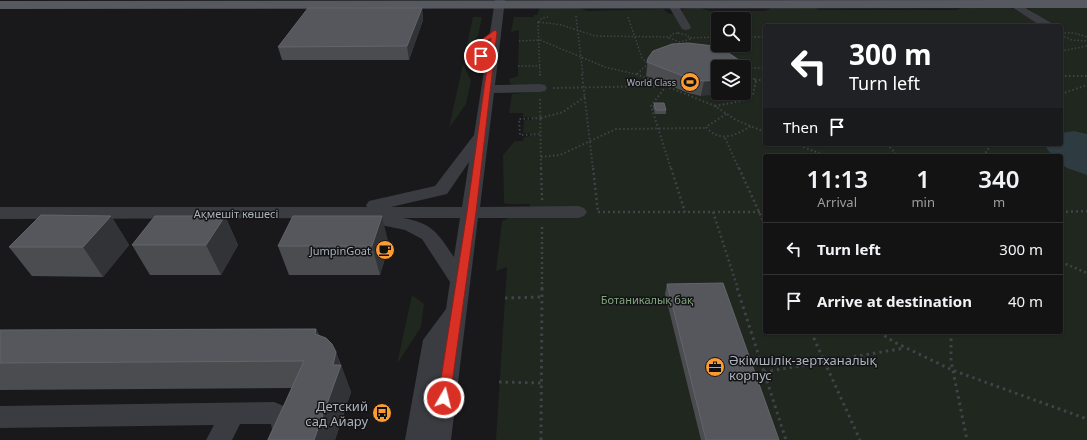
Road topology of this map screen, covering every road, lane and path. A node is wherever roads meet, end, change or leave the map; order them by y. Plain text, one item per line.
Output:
1 (823, 0) edge
2 (779, 2) edge
3 (500, 3) edge
4 (1014, 4) junction
5 (1087, 4) edge
6 (673, 5) junction
7 (839, 5) junction
8 (0, 6) edge
9 (576, 16) dead end
10 (628, 16) dead end
11 (1045, 24) edge
12 (686, 27) dead end
13 (578, 30) junction
14 (1063, 33) edge
15 (1063, 35) edge
16 (763, 36) edge
17 (635, 37) junction
18 (669, 37) dead end
19 (711, 37) edge
20 (751, 37) edge
21 (1087, 37) edge
22 (690, 38) dead end
23 (540, 40) junction
24 (519, 41) dead end
25 (681, 42) edge
26 (1087, 42) edge
27 (1087, 46) edge
28 (684, 48) edge
29 (1063, 51) edge
30 (581, 57) junction
31 (653, 61) edge
32 (648, 64) junction
33 (518, 66) dead end
34 (540, 66) junction
35 (751, 68) edge
36 (763, 68) edge
37 (637, 74) junction
38 (751, 76) edge
39 (1063, 76) edge
40 (1087, 76) edge
41 (755, 80) junction
42 (763, 80) edge
43 (488, 85) junction
44 (1087, 85) edge
45 (666, 86) junction
46 (540, 88) junction
47 (585, 88) junction
48 (1063, 93) edge
49 (586, 96) junction
50 (485, 104) junction
51 (715, 106) junction
52 (726, 114) junction
53 (541, 118) junction
54 (751, 126) junction
55 (707, 128) junction
56 (658, 129) junction
57 (763, 130) edge
58 (541, 134) junction
59 (481, 135) junction
60 (725, 138) junction
61 (590, 141) junction
62 (801, 146) edge
63 (889, 146) edge
64 (821, 154) edge
65 (896, 154) edge
66 (478, 157) junction
67 (541, 157) junction
68 (3, 211) edge
69 (542, 211) junction
70 (1087, 211) edge
71 (340, 212) junction
72 (471, 212) junction
73 (578, 212) joint
74 (598, 212) junction
75 (685, 212) junction
76 (713, 212) junction
77 (757, 212) junction
78 (763, 212) edge
79 (1063, 212) edge
80 (763, 222) edge
81 (1063, 263) edge
82 (1087, 273) edge
83 (460, 281) junction
84 (541, 297) junction
85 (505, 298) dead end
86 (455, 313) junction
87 (812, 334) edge
88 (882, 334) edge
89 (951, 334) edge
90 (906, 348) junction
91 (824, 362) junction
92 (952, 370) junction
93 (764, 372) junction
94 (499, 382) dead end
95 (541, 383) junction
96 (233, 413) junction
97 (0, 417) edge
98 (1087, 419) edge
99 (219, 440) edge
100 (280, 440) edge
101 (418, 440) edge
102 (438, 440) edge
103 (540, 440) edge
104 (786, 440) edge
105 (860, 440) edge
106 (966, 440) edge

1 - 7 main road
2 - 6 main road
2 - 7 main road
3 - 6 main road
3 - 8 main road
3 - 43 street
4 - 5 main road
4 - 7 main road
4 - 11 street
6 - 12 street
9 - 13 path
10 - 17 path
13 - 17 path
13 - 23 path
13 - 30 path
14 - 21 path
15 - 26 path
16 - 20 path
17 - 18 path
17 - 32 path
19 - 22 path
23 - 24 path
23 - 30 path
23 - 34 path
25 - 28 path
27 - 29 path
30 - 37 path
30 - 47 path
31 - 32 path
32 - 37 path
33 - 34 path
34 - 46 path
35 - 36 path
37 - 45 path
38 - 41 path
39 - 40 path
41 - 42 path
41 - 51 path
43 - 46 street
43 - 50 street
44 - 48 path
45 - 47 path
45 - 51 path
45 - 56 path
46 - 47 path
46 - 53 path
47 - 49 path
49 - 53 path
49 - 61 path
50 - 59 street
50 - 66 street
51 - 52 path
52 - 54 path
52 - 55 path
53 - 58 path
53 - 58 path
54 - 57 path
54 - 60 path
55 - 56 path
55 - 60 path
56 - 61 path
56 - 75 path
58 - 67 path
59 - 66 street
59 - 71 street
60 - 77 path
61 - 67 path
61 - 74 path
62 - 64 path
63 - 65 path
66 - 72 street
67 - 69 path
68 - 71 street, Ақмешіт көшесі
69 - 72 street, Ақмешіт көшесі
69 - 73 street, Ақмешіт көшесі
69 - 84 path
70 - 79 path
71 - 72 street, Ақмешіт көшесі
71 - 83 street
72 - 83 street
73 - 74 path
74 - 75 path
75 - 76 path
76 - 77 path
76 - 93 path
77 - 78 path
77 - 80 path
81 - 82 path
83 - 86 street
84 - 85 path
84 - 95 path
86 - 101 street
86 - 102 street
87 - 91 path
88 - 90 path
89 - 92 path
90 - 91 path
90 - 92 path
91 - 93 path
91 - 105 path
92 - 98 path
92 - 106 path
93 - 104 path
94 - 95 path
95 - 103 path
96 - 97 street
96 - 99 street
96 - 100 street

